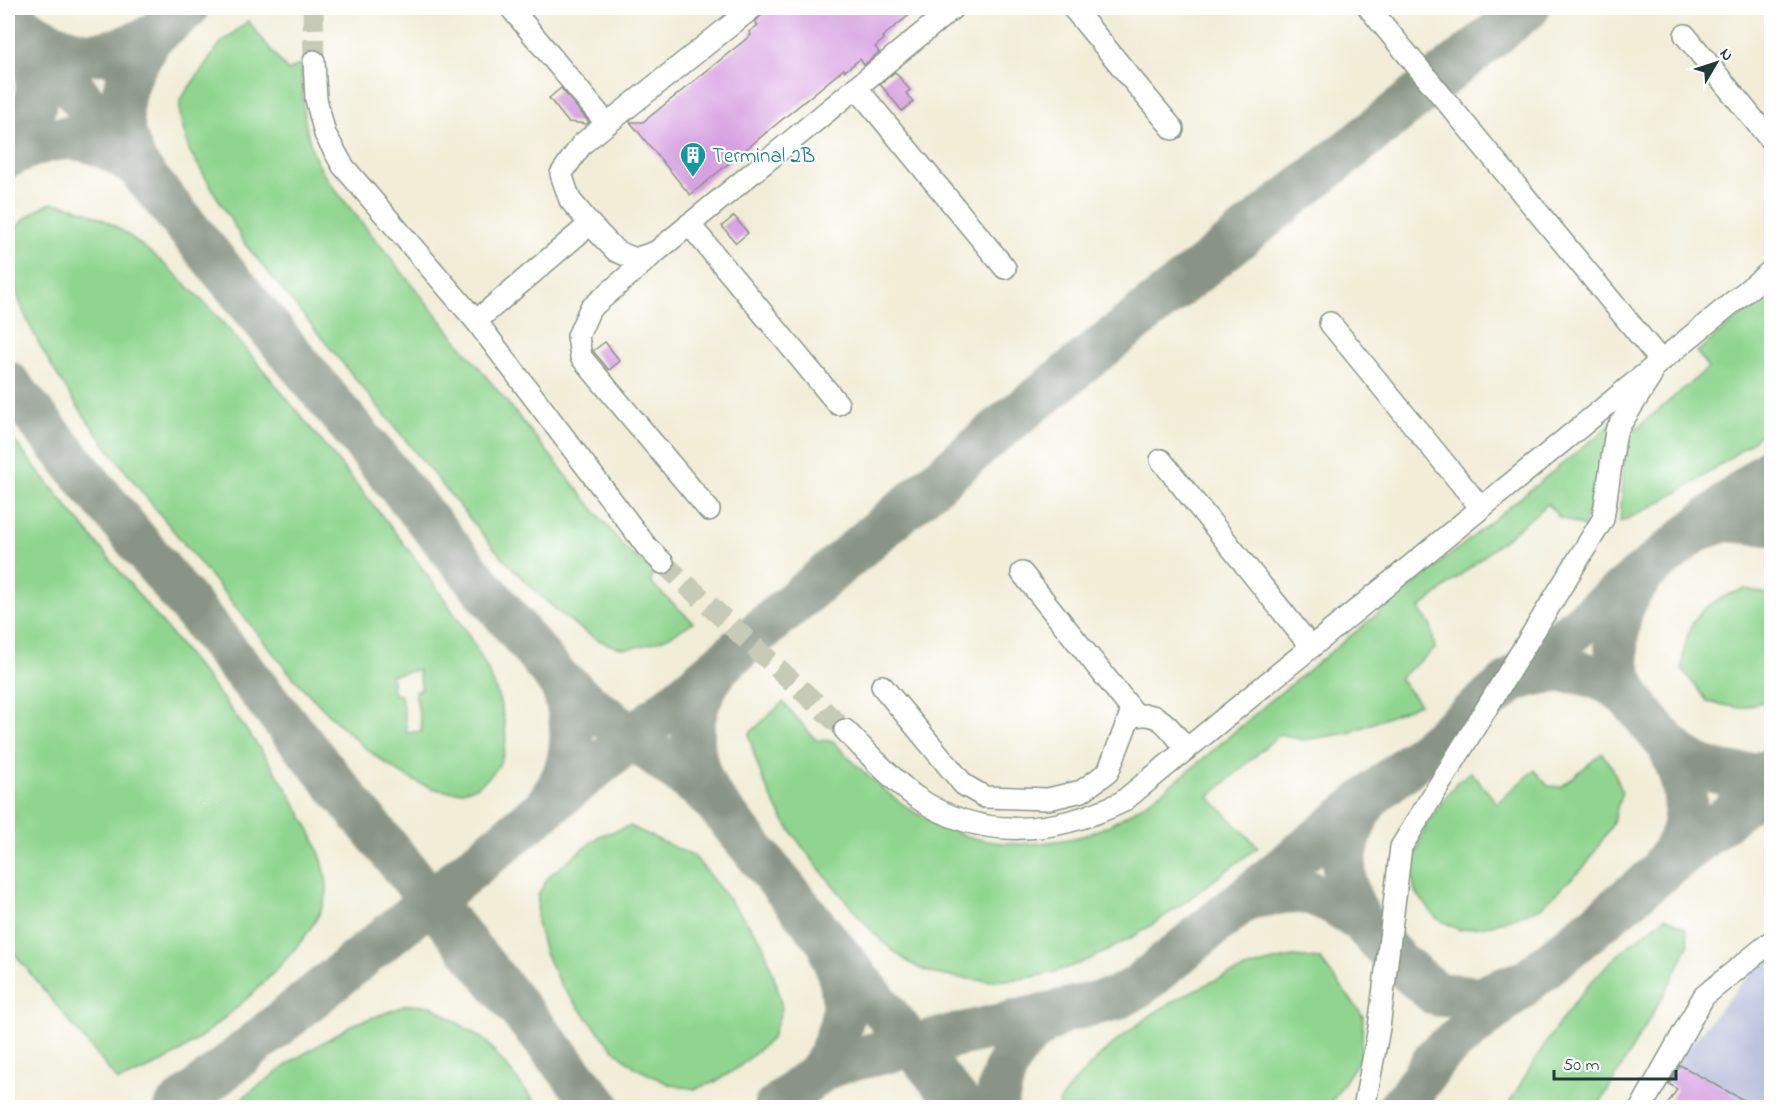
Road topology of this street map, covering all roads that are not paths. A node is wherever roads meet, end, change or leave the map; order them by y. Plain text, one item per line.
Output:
1 (511, 8) edge
2 (752, 8) edge
3 (953, 8) edge
4 (1073, 8) edge
5 (1369, 8) edge
6 (1685, 35) dead end
7 (314, 61) tunnel mouth
8 (856, 87) junction
9 (607, 124) junction
10 (1173, 129) dead end
11 (1772, 142) edge
12 (590, 224) junction
13 (689, 224) junction
14 (656, 252) junction
15 (1005, 267) dead end
16 (1772, 270) edge
17 (476, 321) junction
18 (1330, 323) dead end
19 (1660, 361) junction
20 (838, 404) dead end
21 (1161, 460) dead end
22 (1481, 508) junction
23 (709, 510) dead end
24 (663, 563) tunnel mouth
25 (1022, 573) dead end
26 (1311, 647) junction
27 (882, 686) dead end
28 (1136, 716) junction
29 (846, 730) tunnel mouth
30 (1186, 749) junction
31 (1772, 941) edge
32 (1364, 1107) edge
33 (1641, 1107) edge

1 - 9 lane
2 - 9 lane
3 - 8 lane
4 - 10 lane
5 - 19 lane
6 - 11 lane
7 - 17 lane
8 - 13 lane
8 - 15 lane
9 - 12 lane
12 - 14 lane
12 - 17 lane
13 - 14 lane
13 - 20 lane
14 - 23 lane
16 - 19 lane
17 - 24 lane
18 - 22 lane
19 - 22 lane
19 - 32 lane
21 - 26 lane
22 - 26 lane
25 - 28 lane
26 - 30 lane
27 - 28 lane
28 - 30 lane
29 - 30 lane
31 - 33 lane

